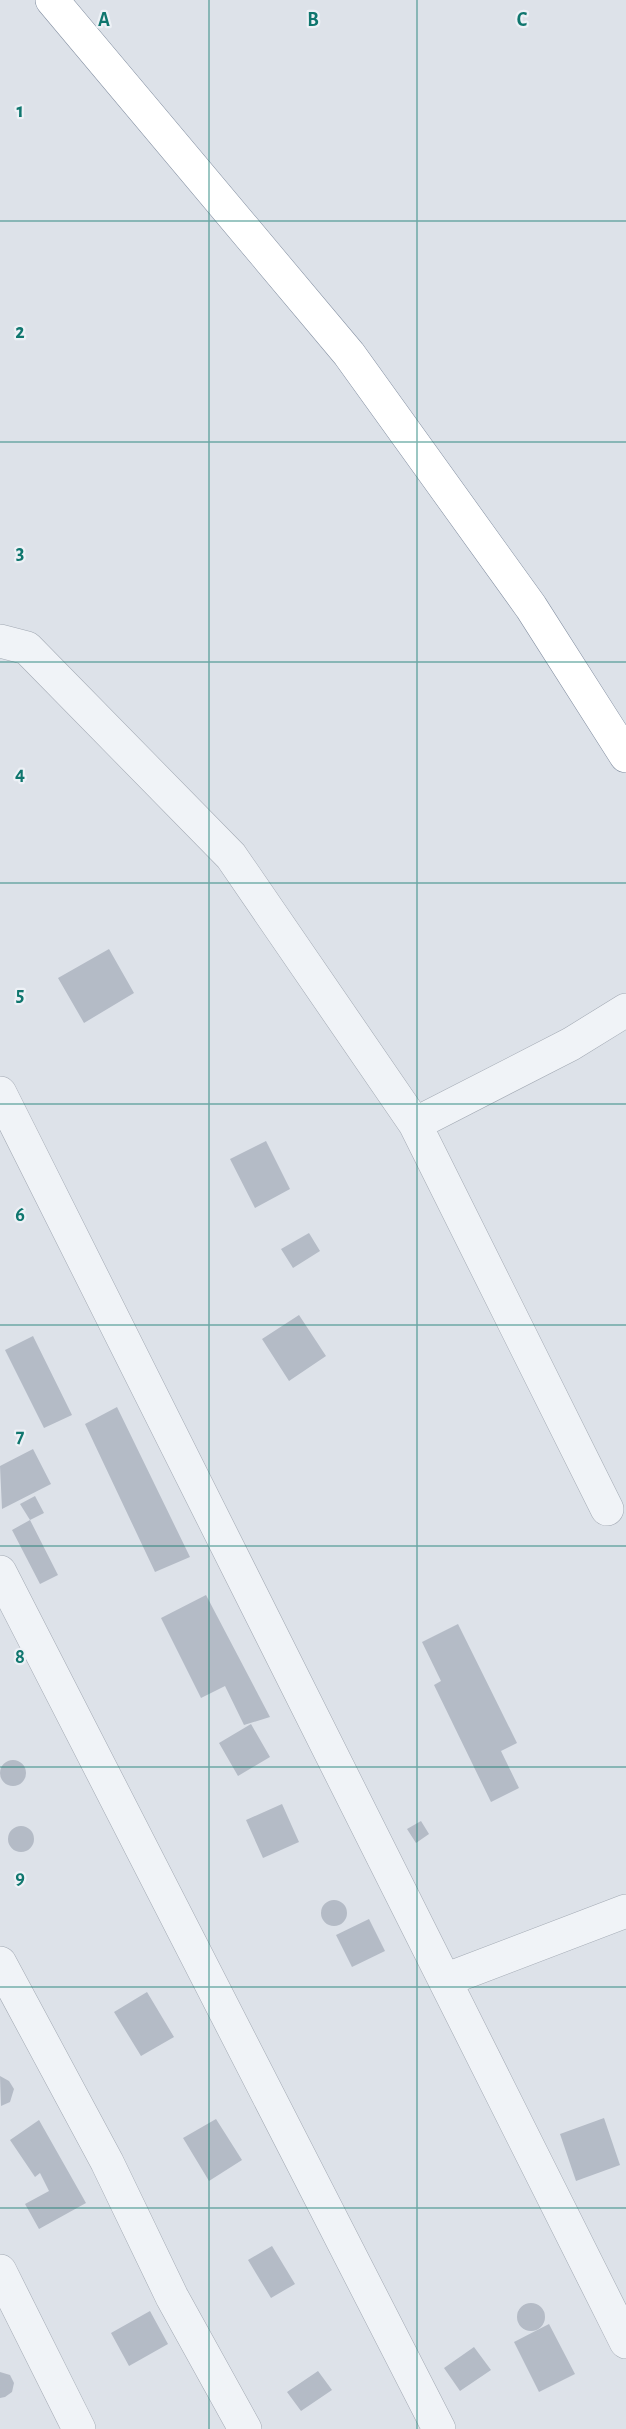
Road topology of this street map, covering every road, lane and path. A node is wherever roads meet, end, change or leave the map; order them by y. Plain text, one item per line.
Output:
1 (52, 0) edge
2 (0, 641) edge
3 (626, 756) edge
4 (626, 1010) edge
5 (0, 1093) edge
6 (415, 1124) junction
7 (607, 1509) dead end
8 (0, 1572) edge
9 (626, 1911) edge
10 (0, 1963) edge
11 (445, 1980) junction
12 (0, 2271) edge
13 (626, 2342) edge
14 (80, 2429) edge
15 (245, 2429) edge
16 (439, 2429) edge

1 - 3 highway
2 - 6 street
4 - 6 street
5 - 11 street
6 - 7 street
8 - 16 street
9 - 11 street
10 - 15 street
11 - 13 street
12 - 14 street

